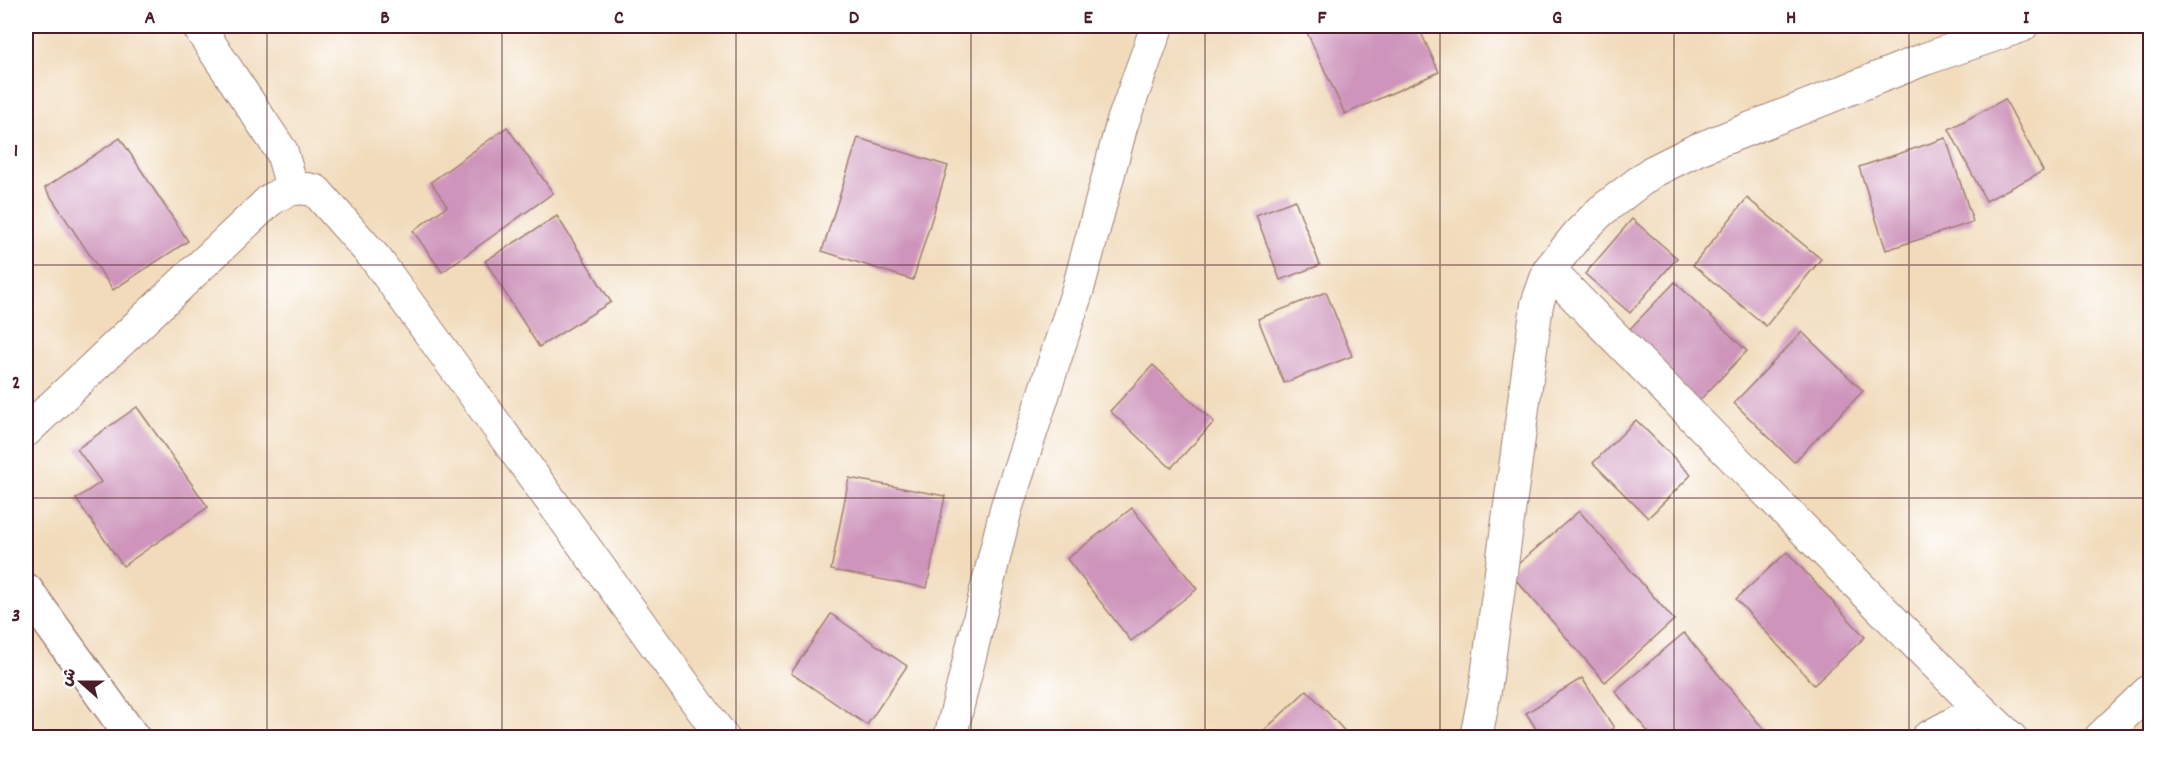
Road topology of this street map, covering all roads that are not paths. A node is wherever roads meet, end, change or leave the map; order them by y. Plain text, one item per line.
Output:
1 (198, 26) edge
2 (1157, 26) edge
3 (2022, 26) edge
4 (292, 188) junction
5 (1549, 270) junction
6 (26, 431) edge
7 (26, 590) edge
8 (2151, 690) edge
9 (1980, 709) junction
10 (133, 738) edge
11 (723, 738) edge
12 (950, 738) edge
13 (1476, 738) edge
14 (1927, 738) edge
15 (2011, 738) edge
16 (2100, 738) edge

1 - 4 street
2 - 12 street
3 - 5 street
4 - 6 street
4 - 11 street
5 - 9 street
5 - 13 street
7 - 10 street
8 - 16 street
9 - 14 street
9 - 15 street

